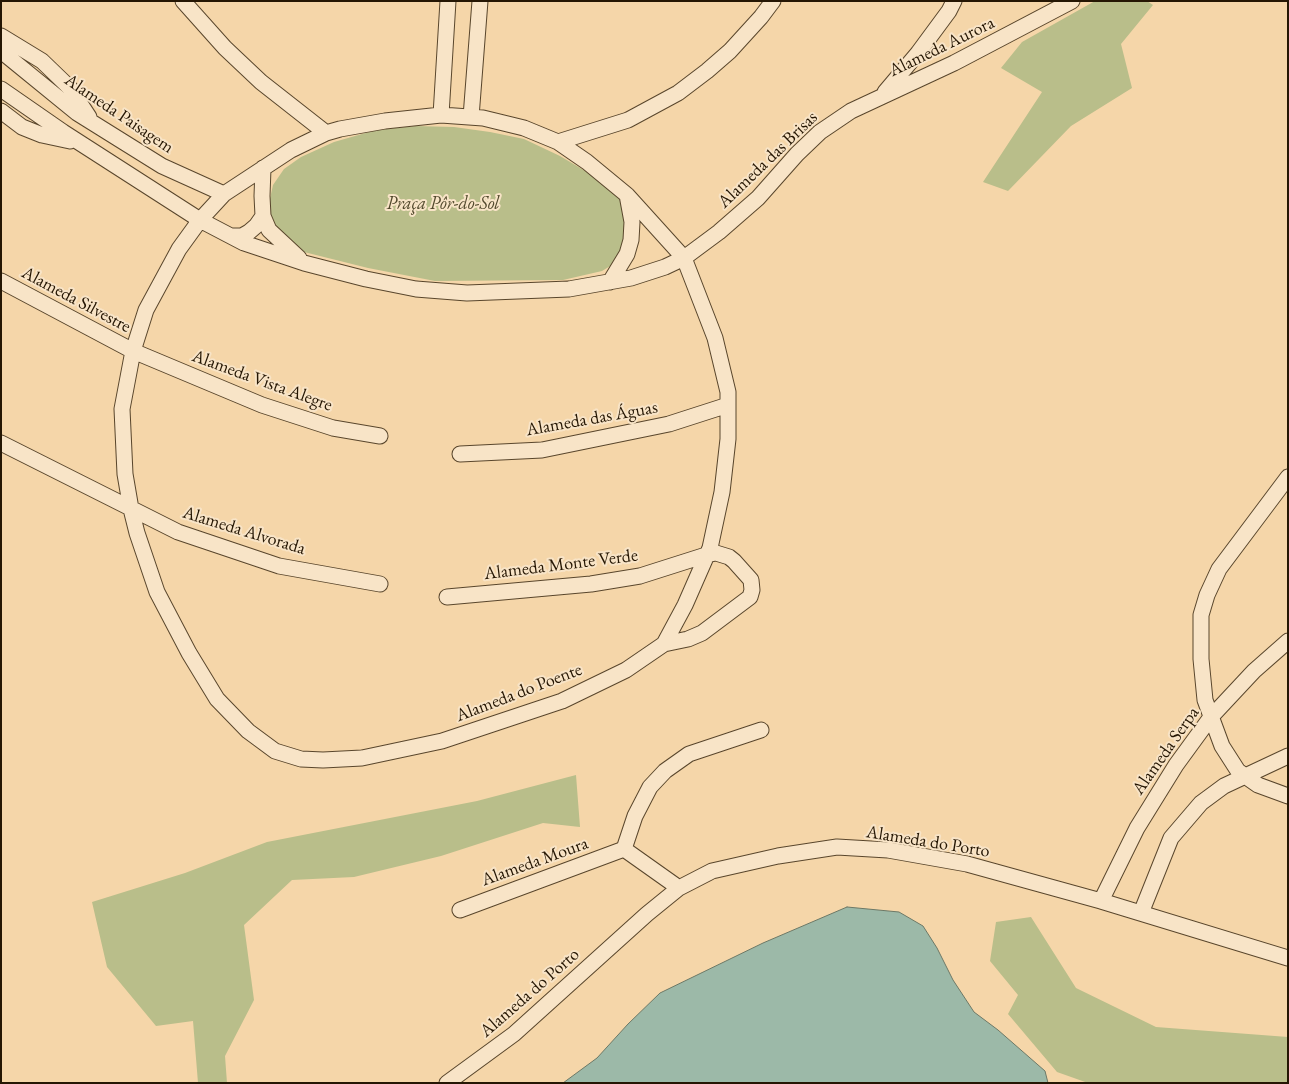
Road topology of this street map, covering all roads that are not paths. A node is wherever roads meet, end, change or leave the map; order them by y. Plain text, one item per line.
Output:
1 (184, 1) edge
2 (448, 1) edge
3 (480, 1) edge
4 (773, 1) edge
5 (954, 1) edge
6 (1072, 1) edge
7 (1, 36) edge
8 (1, 51) edge
9 (1, 89) edge
10 (880, 97) junction
11 (1, 111) edge
12 (77, 113) junction
13 (441, 115) junction
14 (471, 117) junction
15 (92, 122) junction
16 (63, 132) junction
17 (326, 133) junction
18 (558, 142) junction
19 (81, 144) junction
20 (263, 168) junction
21 (224, 194) junction
22 (627, 195) junction
23 (263, 216) junction
24 (200, 220) junction
25 (232, 236) junction
26 (684, 258) junction
27 (304, 263) junction
28 (1, 281) edge
29 (610, 282) junction
30 (133, 351) junction
31 (728, 405) junction
32 (380, 436) dead end
33 (1, 444) edge
34 (460, 454) dead end
35 (1288, 478) edge
36 (131, 509) junction
37 (706, 555) junction
38 (380, 584) dead end
39 (447, 597) dead end
40 (1288, 641) edge
41 (664, 644) junction
42 (1211, 717) junction
43 (760, 730) dead end
44 (1288, 756) edge
45 (1246, 777) junction
46 (1288, 796) edge
47 (624, 849) junction
48 (679, 888) junction
49 (1101, 901) junction
50 (460, 910) dead end
51 (1141, 913) junction
52 (1288, 958) edge
53 (447, 1083) edge

1 - 17 street
2 - 13 street
3 - 14 street
4 - 18 street
5 - 10 street, Alameda das Brisas
6 - 10 street, Alameda Aurora
7 - 15 street
8 - 12 street, Alameda Paisagem
9 - 16 street
10 - 26 street, Alameda das Brisas
11 - 19 street
12 - 15 street, Alameda Paisagem
12 - 16 street
13 - 14 street, Alameda do Poente
13 - 17 street, Alameda do Poente
14 - 18 street, Alameda do Poente
15 - 21 street, Alameda Paisagem
16 - 19 street
17 - 20 street, Alameda do Poente
18 - 22 street, Alameda do Poente
19 - 24 street
20 - 21 street, Alameda do Poente
20 - 23 street
21 - 24 street, Alameda do Poente
22 - 26 street, Alameda do Poente
22 - 29 street
23 - 25 street
23 - 27 street
24 - 25 street
24 - 30 street, Alameda do Poente
25 - 27 street
26 - 29 street
26 - 31 street, Alameda do Poente
27 - 29 street
28 - 30 street, Alameda Silvestre
30 - 32 street, Alameda Vista Alegre
30 - 36 street, Alameda do Poente
31 - 34 street, Alameda das Águas
31 - 37 street, Alameda do Poente
33 - 36 street, Alameda Alvorada
35 - 42 street
36 - 38 street, Alameda Alvorada
36 - 41 street, Alameda do Poente
37 - 39 street, Alameda Monte Verde
37 - 41 street, Alameda do Poente
37 - 41 street
40 - 42 street, Alameda Serpa
42 - 45 street
42 - 49 street, Alameda Serpa
43 - 47 street
44 - 45 street
45 - 46 street
45 - 51 street
47 - 48 street
47 - 50 street, Alameda Moura
48 - 49 street, Alameda do Porto
48 - 53 street, Alameda do Porto
49 - 51 street, Alameda do Porto
51 - 52 street, Alameda do Porto

